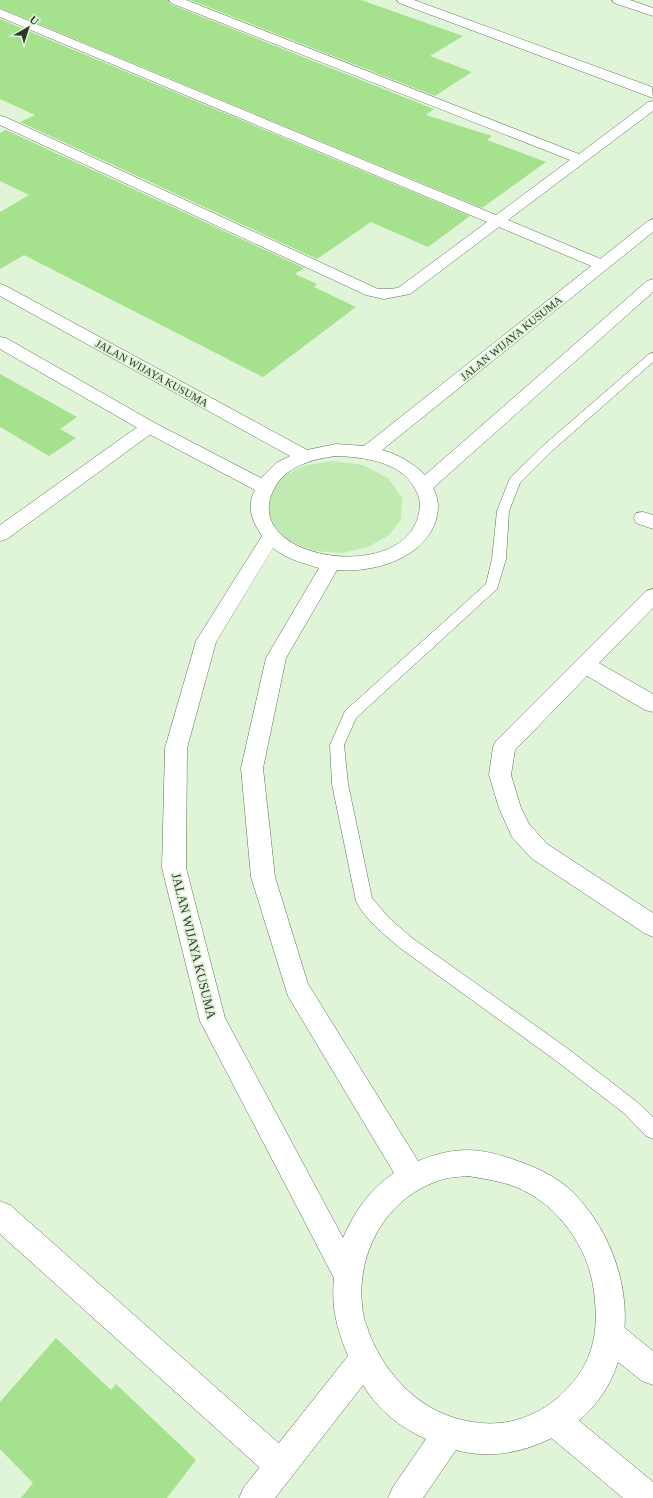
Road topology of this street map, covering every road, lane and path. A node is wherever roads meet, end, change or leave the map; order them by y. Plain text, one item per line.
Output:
1 (175, 0) edge
2 (404, 0) edge
3 (618, 0) edge
4 (653, 12) edge
5 (0, 13) edge
6 (653, 94) edge
7 (653, 105) edge
8 (0, 120) edge
9 (579, 159) junction
10 (496, 221) junction
11 (651, 227) edge
12 (602, 265) junction
13 (653, 284) edge
14 (0, 289) edge
15 (0, 342) edge
16 (653, 356) edge
17 (150, 427) junction
18 (368, 452) junction
19 (304, 456) junction
20 (423, 486) junction
21 (264, 487) junction
22 (0, 534) edge
23 (271, 536) junction
24 (331, 564) junction
25 (653, 596) edge
26 (585, 665) junction
27 (653, 704) edge
28 (653, 926) edge
29 (653, 1130) edge
30 (412, 1177) junction
31 (0, 1215) edge
32 (347, 1274) junction
33 (610, 1336) junction
34 (364, 1360) junction
35 (653, 1370) edge
36 (554, 1420) junction
37 (449, 1433) junction
38 (280, 1465) junction
39 (256, 1498) edge
40 (404, 1498) edge
41 (648, 1498) edge

1 - 9 street
2 - 6 street
3 - 4 street
5 - 10 street
7 - 9 street
8 - 10 street
9 - 10 street
10 - 12 street
11 - 12 street, JALAN WIJAYA KUSUMA
12 - 18 street, JALAN WIJAYA KUSUMA
13 - 20 street
14 - 19 street, JALAN WIJAYA KUSUMA
15 - 17 street
16 - 29 lane
17 - 21 street
17 - 22 street
18 - 19 street
18 - 20 street
19 - 21 street
20 - 24 street
21 - 23 street
23 - 24 street
23 - 32 street, JALAN WIJAYA KUSUMA
24 - 30 street
25 - 26 street
26 - 27 street
26 - 28 street
30 - 32 street
30 - 33 street
31 - 38 street
32 - 34 street
33 - 35 street
33 - 36 street
34 - 37 street
34 - 38 street
36 - 37 street
36 - 41 street
37 - 40 street
38 - 39 street

